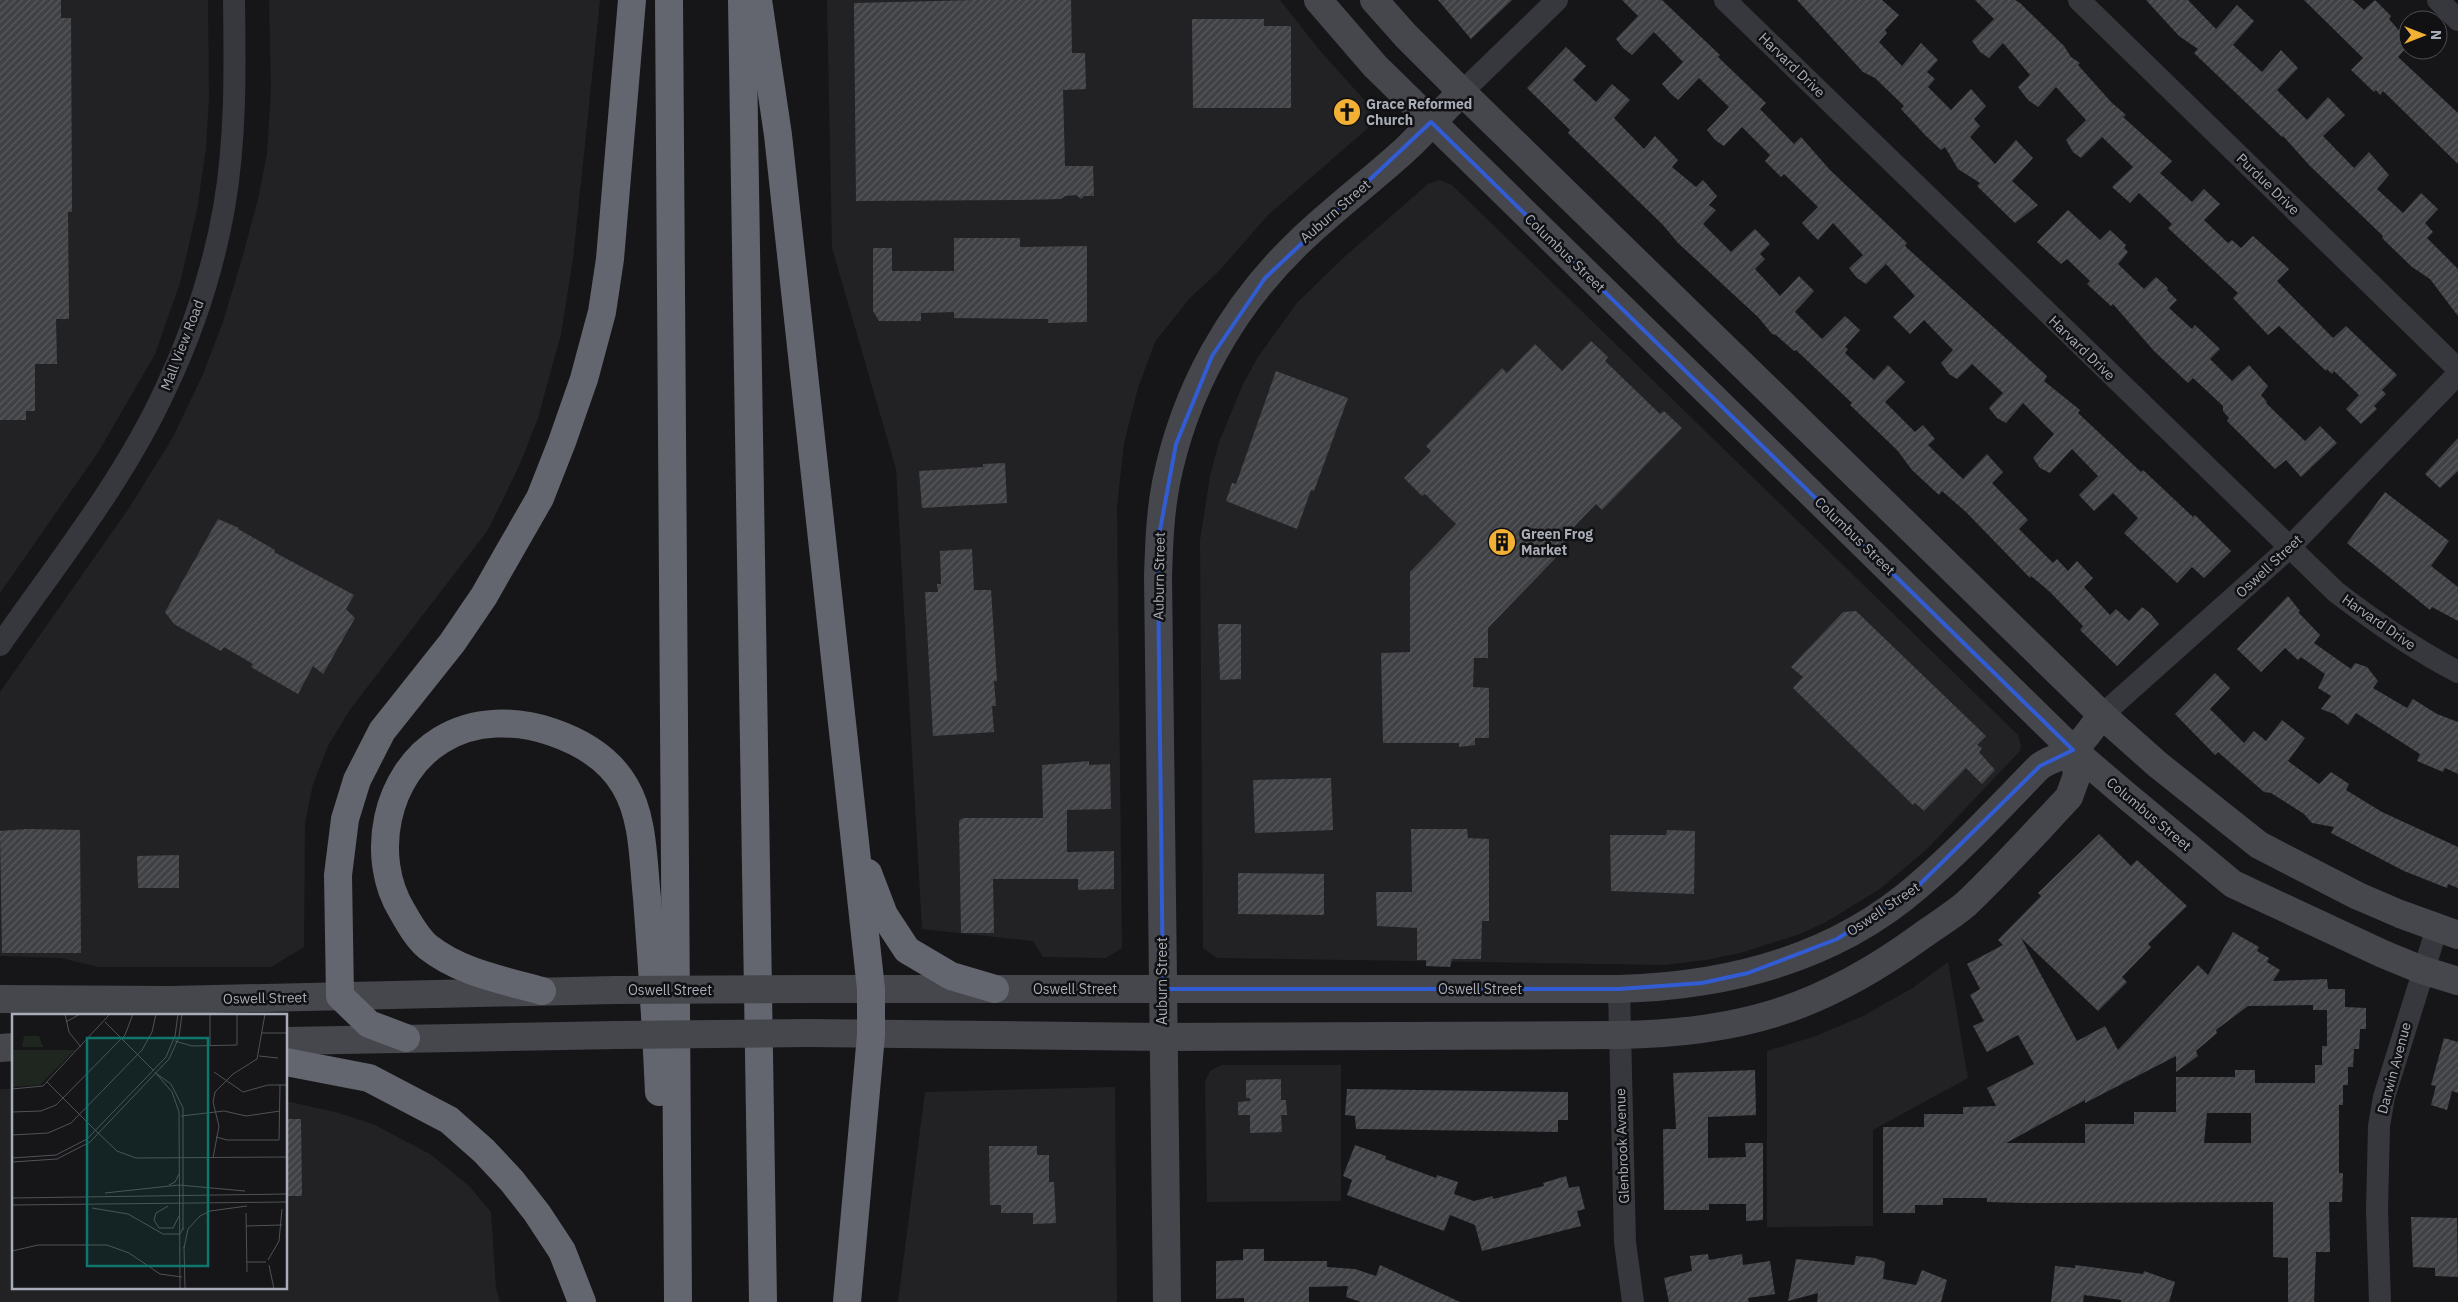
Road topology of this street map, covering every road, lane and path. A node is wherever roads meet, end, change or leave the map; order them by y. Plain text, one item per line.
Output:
1 (234, 0) edge
2 (632, 0) edge
3 (669, 0) edge
4 (742, 0) edge
5 (758, 0) edge
6 (1318, 0) edge
7 (1374, 0) edge
8 (1557, 0) edge
9 (1725, 0) edge
10 (2078, 0) edge
11 (2438, 0) edge
12 (2458, 20) edge
13 (1462, 92) junction
14 (1431, 122) junction
15 (2458, 369) edge
16 (2458, 374) edge
17 (2289, 548) junction
18 (0, 645) edge
19 (2458, 672) edge
20 (2102, 715) junction
21 (2073, 750) junction
22 (855, 841) junction
23 (2447, 932) edge
24 (2422, 970) junction
25 (2458, 981) edge
26 (871, 989) junction
27 (995, 989) junction
28 (1163, 989) junction
29 (1619, 989) junction
30 (542, 991) junction
31 (340, 996) junction
32 (0, 999) edge
33 (870, 1035) junction
34 (1619, 1035) junction
35 (1162, 1037) junction
36 (406, 1038) junction
37 (288, 1040) edge
38 (288, 1062) edge
39 (582, 1302) edge
40 (671, 1302) edge
41 (678, 1302) edge
42 (763, 1302) edge
43 (847, 1302) edge
44 (1167, 1302) edge
45 (1633, 1302) edge
46 (2380, 1302) edge

1 - 18 street, Mall View Road
2 - 31 highway
3 - 41 highway
4 - 42 highway
5 - 22 highway
6 - 14 main road, Columbus Street
7 - 13 main road
8 - 13 street, Auburn Street
9 - 17 street, Harvard Drive
10 - 15 street, Purdue Drive
11 - 12 street
13 - 14 main road, Auburn Street
13 - 20 main road
14 - 21 main road, Columbus Street
14 - 28 main road, Auburn Street
16 - 17 street, Oswell Street
17 - 19 street, Harvard Drive
17 - 20 street, Oswell Street
20 - 21 main road, Oswell Street
20 - 23 main road
21 - 24 main road, Columbus Street
21 - 29 main road, Oswell Street
21 - 34 main road
22 - 26 highway
22 - 27 highway
23 - 24 street, Darwin Avenue
24 - 25 main road, Columbus Street
24 - 46 street, Darwin Avenue
26 - 27 main road, Oswell Street
26 - 30 main road, Oswell Street, bridge
26 - 33 highway
27 - 28 main road, Oswell Street
28 - 29 main road, Oswell Street
28 - 35 main road, Auburn Street
29 - 34 street, Glenbrook Avenue
30 - 31 main road, Oswell Street
30 - 40 highway
31 - 32 main road, Oswell Street
31 - 36 highway
33 - 35 main road
33 - 36 main road, bridge
33 - 43 highway
34 - 35 main road
34 - 45 street, Glenbrook Avenue
35 - 44 main road, Auburn Street
36 - 37 main road
38 - 39 highway

